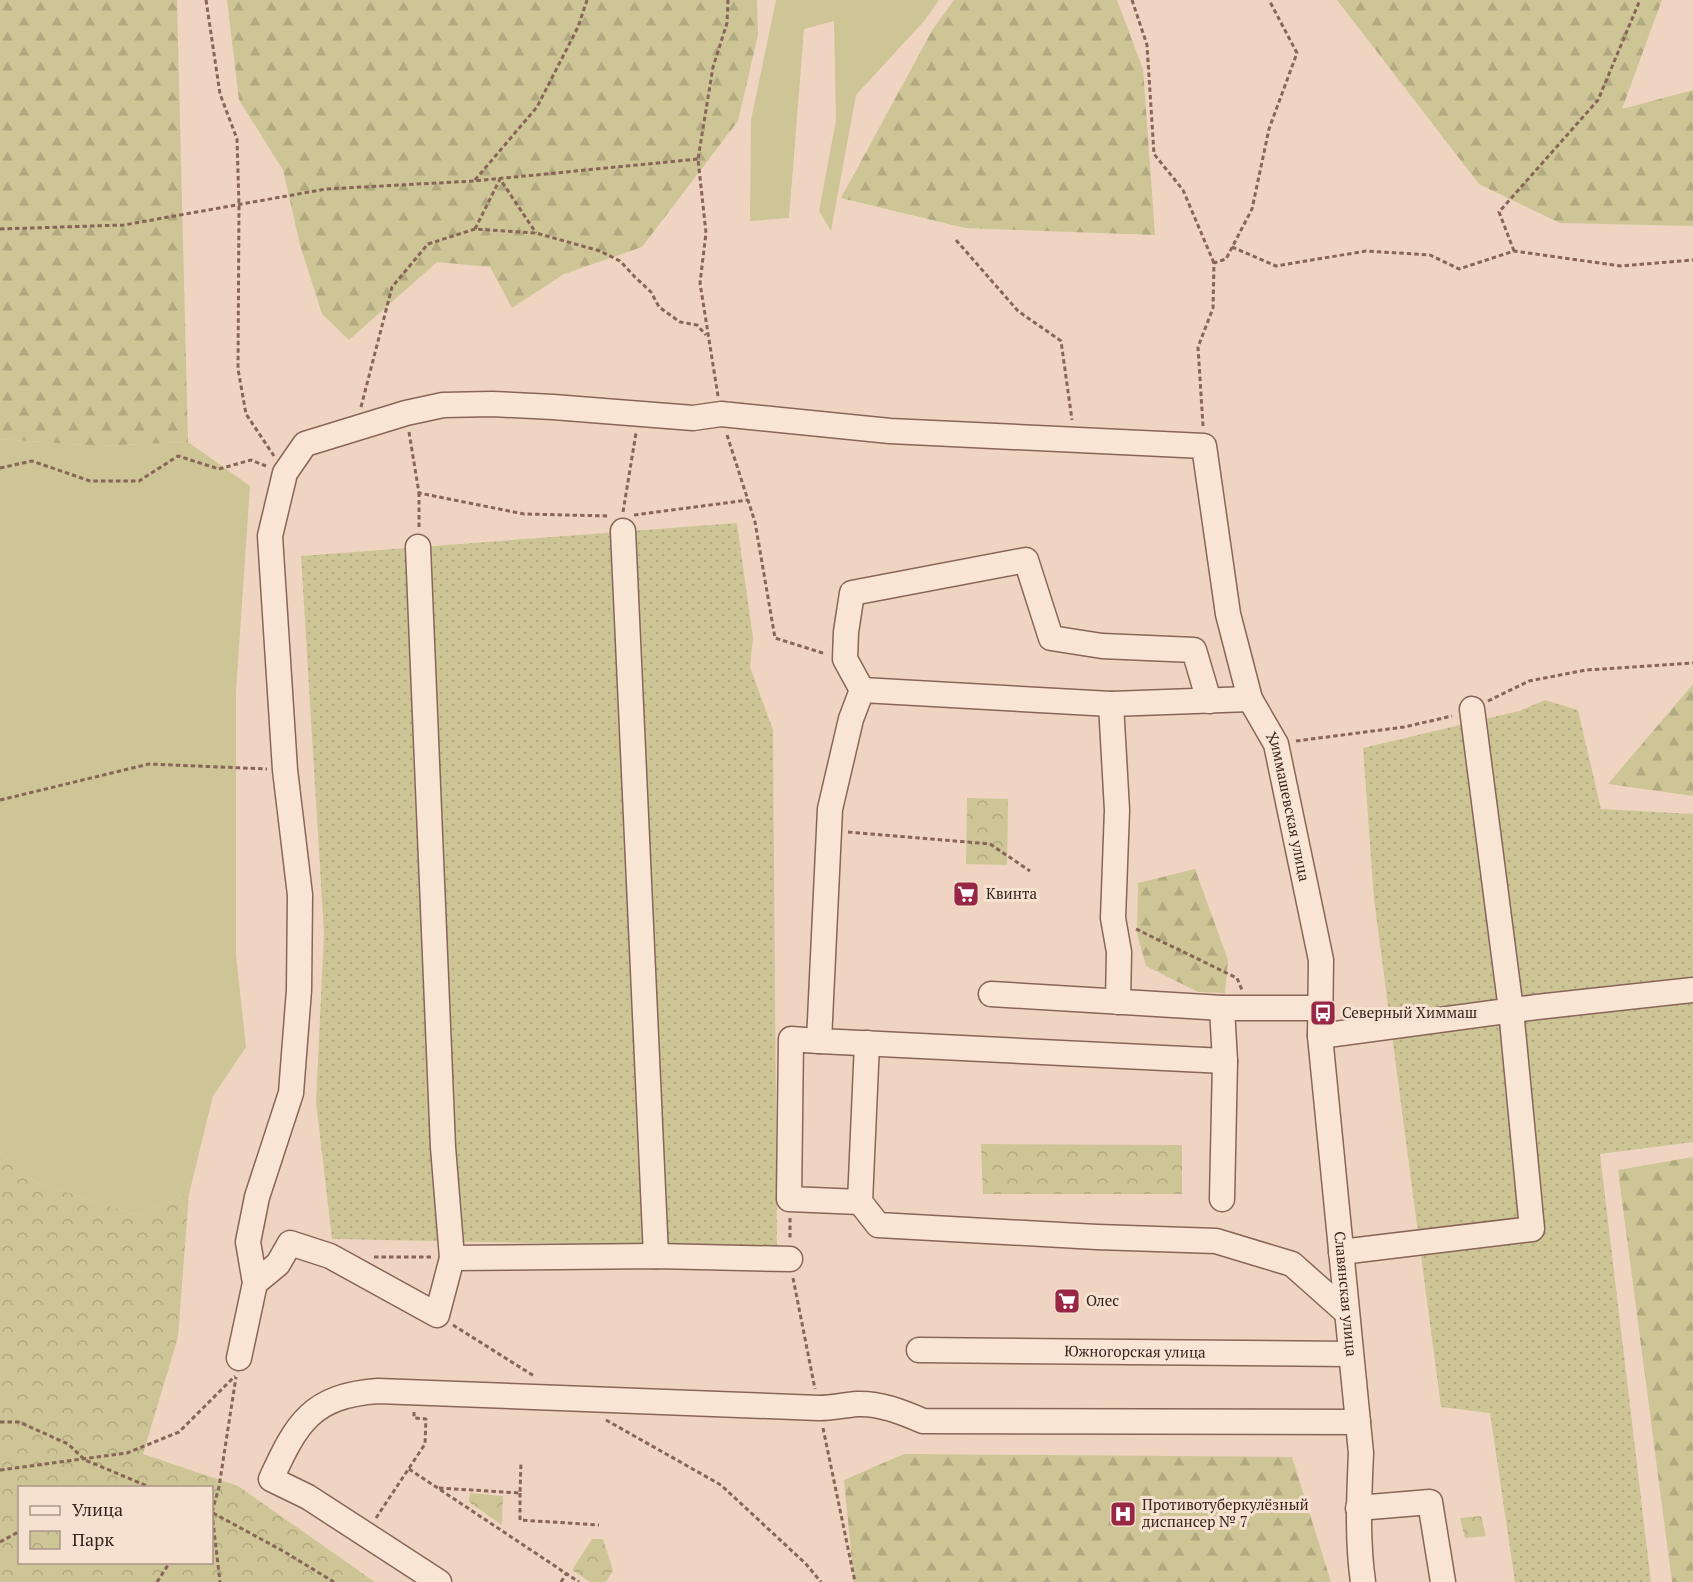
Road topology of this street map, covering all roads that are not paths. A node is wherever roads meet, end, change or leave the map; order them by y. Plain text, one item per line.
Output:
1 (623, 524) road end
2 (418, 547) road end
3 (862, 690) junction
4 (1250, 699) junction
5 (1209, 701) junction
6 (1111, 704) junction
7 (1472, 709) dead end
8 (1693, 990) edge
9 (991, 994) dead end
10 (1118, 1002) junction
11 (1222, 1008) junction
12 (1321, 1008) junction
13 (1511, 1010) junction
14 (1320, 1036) junction
15 (819, 1041) junction
16 (867, 1043) junction
17 (1225, 1061) junction
18 (1222, 1199) dead end
19 (860, 1202) junction
20 (1341, 1252) junction
21 (656, 1256) junction
22 (452, 1258) junction
23 (790, 1259) road end
24 (255, 1283) junction
25 (1346, 1312) junction
26 (919, 1350) dead end
27 (1350, 1354) junction
28 (239, 1358) dead end
29 (1358, 1422) junction
30 (1358, 1508) junction
31 (439, 1582) edge
32 (1363, 1582) edge
33 (1443, 1582) edge

1 - 21 street
2 - 22 street
3 - 5 street
3 - 6 street
3 - 15 street
4 - 5 street
4 - 12 street, Химмашевская улица
4 - 24 street, Химмашевская улица
5 - 6 street
6 - 10 street
7 - 13 street
8 - 13 street
9 - 10 street
10 - 11 street
11 - 12 street
11 - 17 street
12 - 14 street, Славянская улица
13 - 14 street
13 - 20 street
14 - 20 street, Славянская улица
15 - 16 street
15 - 19 street
16 - 17 street
16 - 19 street
17 - 18 street
19 - 25 street
20 - 25 street, Славянская улица
21 - 22 street
21 - 23 street
22 - 24 street
24 - 28 street
25 - 27 street, Славянская улица
26 - 27 street, Южногорская улица
27 - 29 street, Славянская улица
29 - 30 street, Славянская улица
29 - 31 street
30 - 32 street, Славянская улица
30 - 33 street

